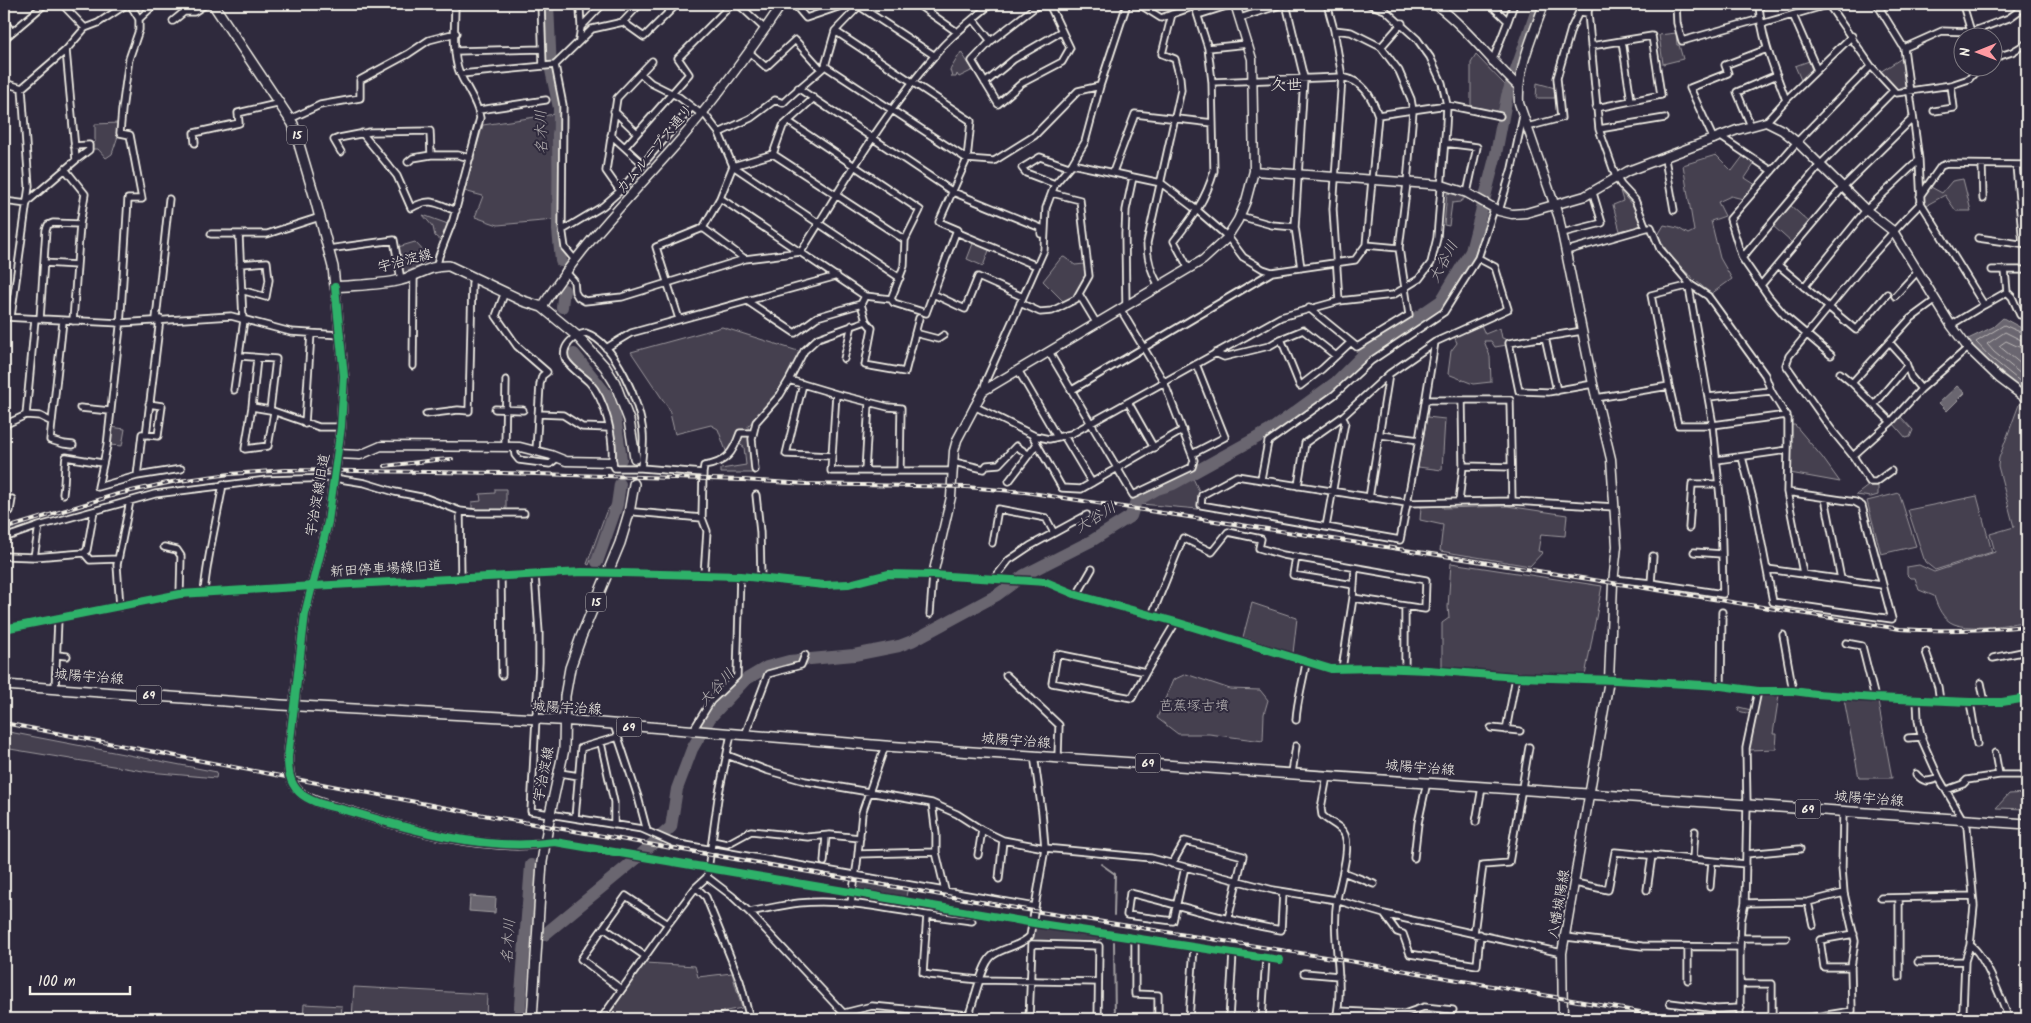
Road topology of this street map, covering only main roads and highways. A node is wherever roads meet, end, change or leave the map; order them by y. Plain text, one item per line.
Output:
1 (213, 4) edge
2 (636, 458) tunnel mouth
3 (634, 484) tunnel mouth
4 (4, 685) edge
5 (564, 721) junction
6 (2027, 824) edge
7 (532, 1019) edge

1 - 2 main road, 宇治淀線 / 15
3 - 5 main road, 宇治淀線 / 15
4 - 5 main road, 城陽宇治線 / 69
5 - 6 main road, 城陽宇治線 / 69
5 - 7 main road, 宇治淀線 / 15

